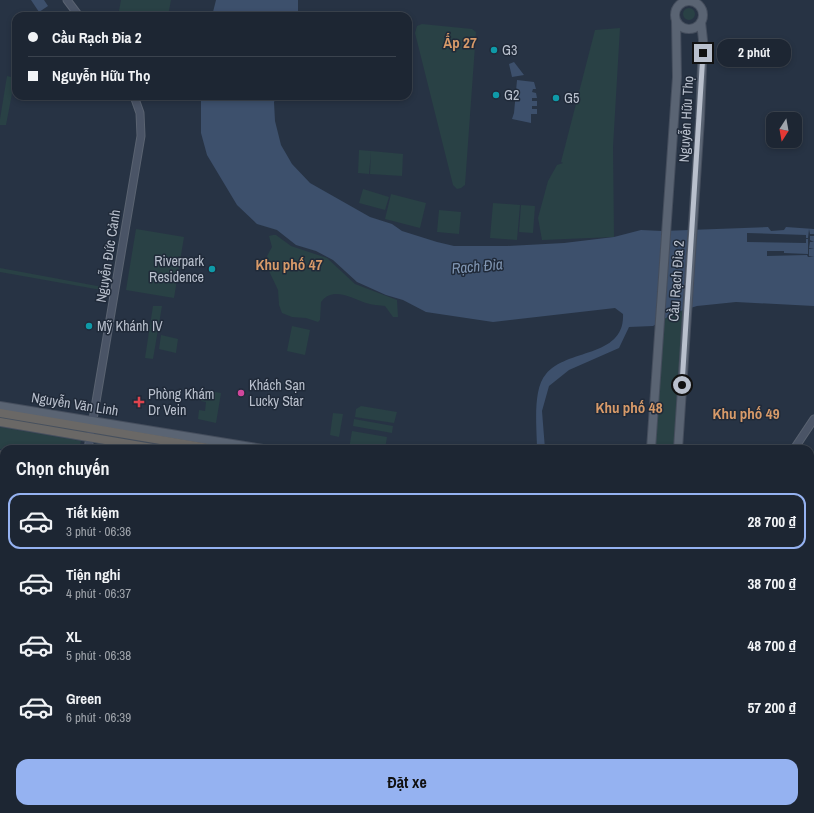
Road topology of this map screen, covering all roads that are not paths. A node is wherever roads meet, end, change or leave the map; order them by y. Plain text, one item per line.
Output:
1 (67, 0) edge
2 (677, 3) edge
3 (702, 4) edge
4 (75, 12) edge
5 (676, 21) junction
6 (701, 22) junction
7 (135, 100) edge
8 (668, 191) joint
9 (695, 193) joint
10 (0, 406) edge
11 (0, 413) edge
12 (814, 419) edge
13 (0, 422) edge
14 (92, 429) junction
15 (89, 445) edge
16 (145, 445) edge
17 (190, 445) edge
18 (229, 445) edge
19 (651, 445) edge
20 (677, 445) edge
21 (797, 445) edge

1 - 4 main road
2 - 3 main road
2 - 5 main road
3 - 6 main road
5 - 6 main road
5 - 8 main road, Nguyễn Hữu Thọ
6 - 9 main road, Nguyễn Hữu Thọ
7 - 14 main road, Nguyễn Đức Cảnh
8 - 19 main road, Cầu Rạch Đỉa 2
9 - 20 main road, Cầu Rạch Đỉa 2
10 - 14 main road, Nguyễn Văn Linh
11 - 14 highway, Nguyễn Văn Linh
12 - 21 main road
13 - 14 highway, Nguyễn Văn Linh
14 - 15 main road, Nguyễn Đức Cảnh
14 - 16 highway, Nguyễn Văn Linh
14 - 17 highway, Nguyễn Văn Linh
14 - 18 main road, Nguyễn Văn Linh

